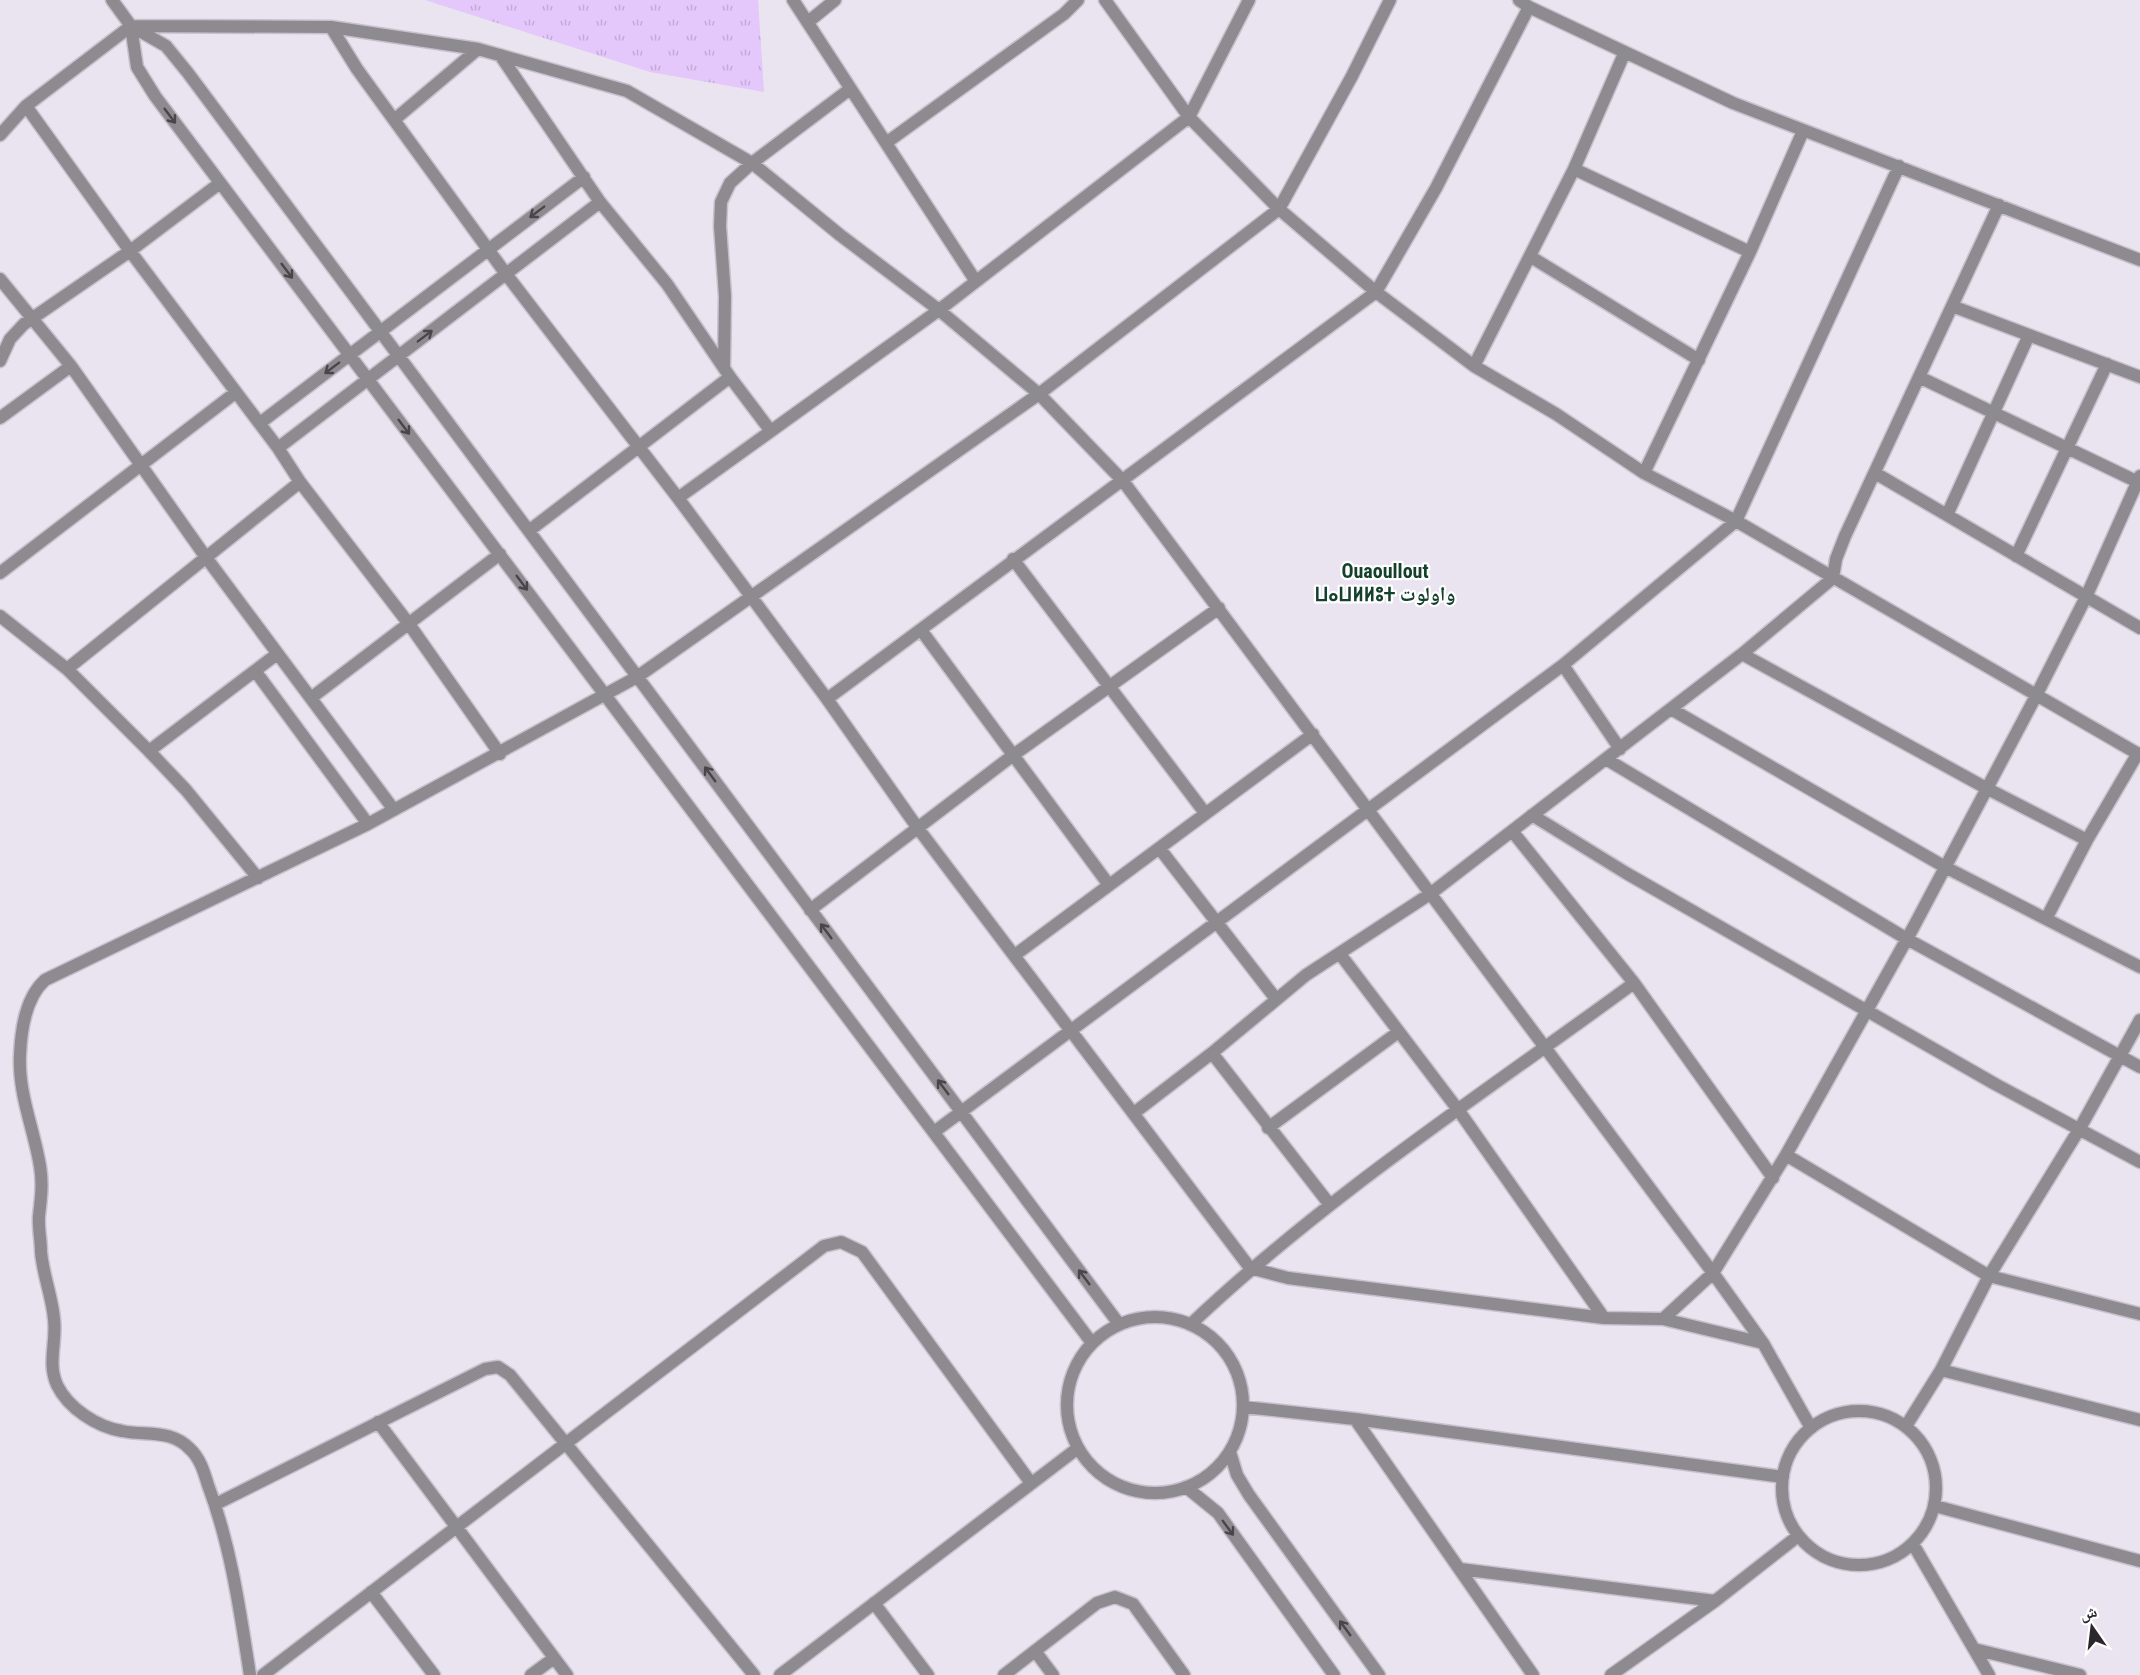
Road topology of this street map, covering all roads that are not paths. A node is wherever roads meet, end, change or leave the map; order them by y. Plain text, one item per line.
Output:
1 (112, 0) edge
2 (794, 0) edge
3 (835, 0) edge
4 (1078, 0) edge
5 (1105, 0) edge
6 (1249, 0) edge
7 (1390, 0) edge
8 (1524, 4) edge
9 (808, 22) junction
10 (131, 26) junction
11 (331, 27) junction
12 (478, 49) junction
13 (1624, 54) junction
14 (500, 55) junction
15 (850, 89) junction
16 (27, 106) junction
17 (1189, 117) junction
18 (394, 120) junction
19 (1803, 131) junction
20 (0, 135) edge
21 (886, 143) junction
22 (752, 163) junction
23 (1899, 166) junction
24 (1574, 169) junction
25 (584, 177) junction
26 (220, 183) junction
27 (600, 202) junction
28 (1999, 206) junction
29 (1279, 209) junction
30 (489, 249) junction
31 (130, 251) junction
32 (1750, 252) junction
33 (1531, 257) junction
34 (2140, 260) edge
35 (506, 274) junction
36 (0, 279) edge
37 (975, 280) junction
38 (1376, 292) junction
39 (1952, 306) junction
40 (939, 310) junction
41 (32, 318) junction
42 (380, 332) junction
43 (2029, 335) junction
44 (350, 354) junction
45 (398, 357) junction
46 (1699, 360) junction
47 (0, 362) edge
48 (2107, 364) junction
49 (71, 366) junction
50 (1474, 366) junction
51 (727, 373) junction
52 (2140, 377) edge
53 (1919, 378) junction
54 (368, 379) junction
55 (234, 393) junction
56 (1040, 394) junction
57 (1993, 414) junction
58 (0, 418) edge
59 (260, 423) junction
60 (770, 430) junction
61 (639, 447) junction
62 (279, 448) junction
63 (2066, 450) junction
64 (140, 464) junction
65 (1644, 472) junction
66 (1875, 473) junction
67 (2139, 480) edge
68 (1123, 481) junction
69 (300, 482) junction
70 (678, 498) junction
71 (1947, 515) junction
72 (1736, 522) junction
73 (530, 531) junction
74 (500, 554) junction
75 (205, 556) junction
76 (2016, 556) junction
77 (1012, 559) junction
78 (0, 573) edge
79 (1833, 578) junction
80 (2086, 597) junction
81 (751, 598) junction
82 (1219, 608) junction
83 (0, 616) edge
84 (409, 624) junction
85 (2140, 628) edge
86 (921, 630) junction
87 (277, 654) junction
88 (1742, 654) junction
89 (1563, 665) junction
90 (67, 669) junction
91 (256, 672) junction
92 (637, 676) junction
93 (1109, 689) junction
94 (606, 694) junction
95 (2036, 696) junction
96 (311, 698) junction
97 (827, 699) junction
98 (1671, 709) junction
99 (1313, 734) junction
100 (1620, 748) junction
101 (149, 751) junction
102 (500, 754) junction
103 (2139, 754) edge
104 (1012, 756) junction
105 (1606, 759) junction
106 (1986, 788) junction
107 (1368, 808) junction
108 (394, 810) junction
109 (1205, 813) junction
110 (1532, 815) junction
111 (368, 824) junction
112 (917, 827) junction
113 (1512, 831) junction
114 (2087, 840) junction
115 (1160, 849) junction
116 (1945, 867) junction
117 (258, 878) junction
118 (1108, 885) junction
119 (1430, 894) junction
120 (810, 909) junction
121 (2046, 919) junction
122 (1214, 921) junction
123 (1906, 939) junction
124 (1340, 954) junction
125 (1015, 955) junction
126 (2140, 967) edge
127 (1634, 983) junction
128 (1276, 999) junction
129 (1868, 1010) junction
130 (2140, 1020) edge
131 (1070, 1032) junction
132 (1397, 1033) junction
133 (1544, 1047) junction
134 (1212, 1053) junction
135 (2119, 1055) junction
136 (2140, 1067) edge
137 (1459, 1111) junction
138 (961, 1112) junction
139 (1134, 1113) junction
140 (1268, 1128) junction
141 (2080, 1128) junction
142 (934, 1132) junction
143 (1786, 1155) junction
144 (2140, 1162) edge
145 (1773, 1178) junction
146 (1330, 1205) junction
147 (1250, 1268) junction
148 (1713, 1273) junction
149 (1989, 1276) junction
150 (2140, 1314) edge
151 (1604, 1318) junction
152 (1663, 1319) junction
153 (1119, 1324) junction
154 (1191, 1324) junction
155 (1092, 1343) junction
156 (1763, 1343) junction
157 (1941, 1370) junction
158 (1244, 1407) junction
159 (1355, 1419) junction
160 (2140, 1420) edge
161 (378, 1422) junction
162 (1906, 1426) junction
163 (1811, 1428) junction
164 (565, 1443) junction
165 (1078, 1448) junction
166 (1230, 1452) junction
167 (1783, 1477) junction
168 (1032, 1483) junction
169 (1186, 1488) junction
170 (216, 1504) junction
171 (1935, 1506) junction
172 (457, 1527) junction
173 (1798, 1536) junction
174 (1913, 1544) junction
175 (2140, 1561) edge
176 (1460, 1569) junction
177 (371, 1592) junction
178 (1715, 1601) junction
179 (874, 1604) junction
180 (1974, 1649) junction
181 (1035, 1651) junction
182 (554, 1658) junction
183 (250, 1675) edge
184 (263, 1675) edge
185 (434, 1675) edge
186 (531, 1675) edge
187 (567, 1675) edge
188 (754, 1675) edge
189 (780, 1675) edge
190 (928, 1675) edge
191 (1004, 1675) edge
192 (1053, 1675) edge
193 (1184, 1675) edge
194 (1334, 1675) edge
195 (1379, 1675) edge
196 (1533, 1675) edge
197 (1611, 1675) edge
198 (1989, 1675) edge
199 (2080, 1675) edge

1 - 10 street
2 - 9 street
3 - 9 street
4 - 21 street
5 - 17 street
6 - 17 street
7 - 29 street
8 - 13 street
8 - 38 street
9 - 15 street
10 - 11 street
10 - 16 street
10 -> 26 street
10 - 42 street
11 - 12 street
11 - 18 street
12 - 14 street
12 - 18 street
13 - 19 street
13 - 24 street
14 - 22 street
14 - 25 street
15 - 21 street
15 - 22 street
16 - 20 street
16 - 31 street
17 - 29 street
17 - 37 street
18 - 30 street
19 - 23 street
19 - 32 street
21 - 37 street
22 - 40 street
22 - 51 street
23 - 28 street
23 - 72 street
24 - 32 street
24 - 33 street
25 - 27 street
25 -> 30 street
26 - 31 street
26 -> 44 street
27 - 35 street
27 - 51 street
28 - 34 street
28 - 39 street
29 - 38 street
29 - 56 street
30 - 35 street
30 - 42 street
31 - 41 street
31 - 55 street
32 - 46 street
33 - 46 street
33 - 50 street
45 -> 35 street
35 - 61 street
36 - 41 street
37 - 40 street
38 - 50 street
38 - 68 street
39 - 43 street
39 - 53 street
40 - 56 street
40 - 60 street
41 - 47 street
41 - 49 street
42 - 44 street
42 - 45 street
43 - 48 street
43 - 57 street
44 - 54 street
44 -> 59 street
45 - 54 street
45 - 73 street
46 - 65 street
48 - 52 street
48 - 63 street
49 - 58 street
49 - 64 street
50 - 65 street
51 - 60 street
51 - 61 street
53 - 57 street
53 - 66 street
54 - 62 street
54 -> 74 street
55 - 59 street
55 - 64 street
56 - 68 street
56 - 81 street
57 - 63 street
57 - 71 street
59 - 62 street
60 - 70 street
61 - 70 street
61 - 73 street
62 - 69 street
63 - 67 street
63 - 76 street
64 - 75 street
64 - 78 street
65 - 72 street
66 - 71 street
66 - 79 street
67 - 80 street
68 - 77 street
68 - 82 street
69 - 75 street
69 - 84 street
70 - 81 street
71 - 76 street
72 - 79 street
72 - 89 street
73 - 92 street
74 - 84 street
74 -> 94 street
75 - 87 street
75 - 90 street
76 - 80 street
77 - 86 street
77 - 93 street
79 - 88 street
79 - 95 street
80 - 85 street
80 - 95 street
81 - 92 street
81 - 97 street
82 - 93 street
82 - 99 street
83 - 90 street
84 - 96 street
84 - 102 street
86 - 97 street
86 - 104 street
87 - 91 street
87 - 96 street
88 - 98 street
88 - 106 street
89 - 100 street
89 - 107 street
90 - 101 street
91 - 101 street
91 - 111 street
92 - 94 street
120 -> 92 street
93 - 104 street
93 - 109 street
94 - 102 street
94 - 142 street
95 - 103 street
95 - 106 street
96 - 108 street
97 - 112 street
98 - 100 street
98 - 116 street
99 - 107 street
99 - 109 street
100 - 105 street
101 - 117 street
102 - 108 street
103 - 114 street
104 - 112 street
104 - 118 street
105 - 110 street
105 - 123 street
106 - 114 street
106 - 116 street
107 - 119 street
107 - 122 street
108 - 111 street
109 - 115 street
110 - 113 street
110 - 129 street
111 - 117 street
112 - 120 street
112 - 125 street
113 - 119 street
113 - 127 street
114 - 121 street
115 - 118 street
115 - 122 street
116 - 121 street
116 - 123 street
117 - 170 street
118 - 125 street
119 - 124 street
119 - 133 street
138 -> 120 street
121 - 126 street
122 - 128 street
122 - 131 street
123 - 129 street
123 - 135 street
124 - 128 street
124 - 132 street
125 - 131 street
127 - 133 street
127 - 145 street
128 - 134 street
129 - 141 street
129 - 143 street
130 - 135 street
131 - 138 street
131 - 139 street
132 - 137 street
132 - 140 street
133 - 137 street
133 - 148 street
134 - 139 street
134 - 140 street
135 - 136 street
135 - 141 street
137 - 146 street
137 - 151 street
138 - 142 street
153 -> 138 street
139 - 147 street
140 - 146 street
141 - 144 street
141 - 149 street
142 - 155 street
143 - 145 street
143 - 149 street
145 - 148 street
146 - 147 street
147 - 151 street
147 - 154 street
148 - 152 street
148 - 156 street
149 - 150 street
149 - 157 street
151 - 152 street
152 - 156 street
153 - 154 street
153 - 155 street
154 - 158 street
155 - 165 street
156 - 163 street
157 - 160 street
157 - 162 street
158 - 159 street
158 - 166 street
159 - 167 street
159 - 176 street
161 - 164 street
161 - 170 street
161 - 172 street
162 - 163 street
162 - 171 street
163 - 167 street
164 - 168 street
164 - 172 street
164 - 188 street
165 - 168 street
165 - 169 street
166 - 169 street
195 -> 166 street
167 - 173 street
168 - 179 street
169 -> 194 street
170 - 183 street
171 - 174 street
171 - 175 street
172 - 177 street
172 - 182 street
173 - 174 street
173 - 178 street
174 - 180 street
176 - 178 street
176 - 196 street
177 - 184 street
177 - 185 street
178 - 197 street
179 - 189 street
179 - 190 street
180 - 198 street
180 - 199 street
181 - 191 street
181 - 192 street
181 - 193 street
182 - 186 street
182 - 187 street

